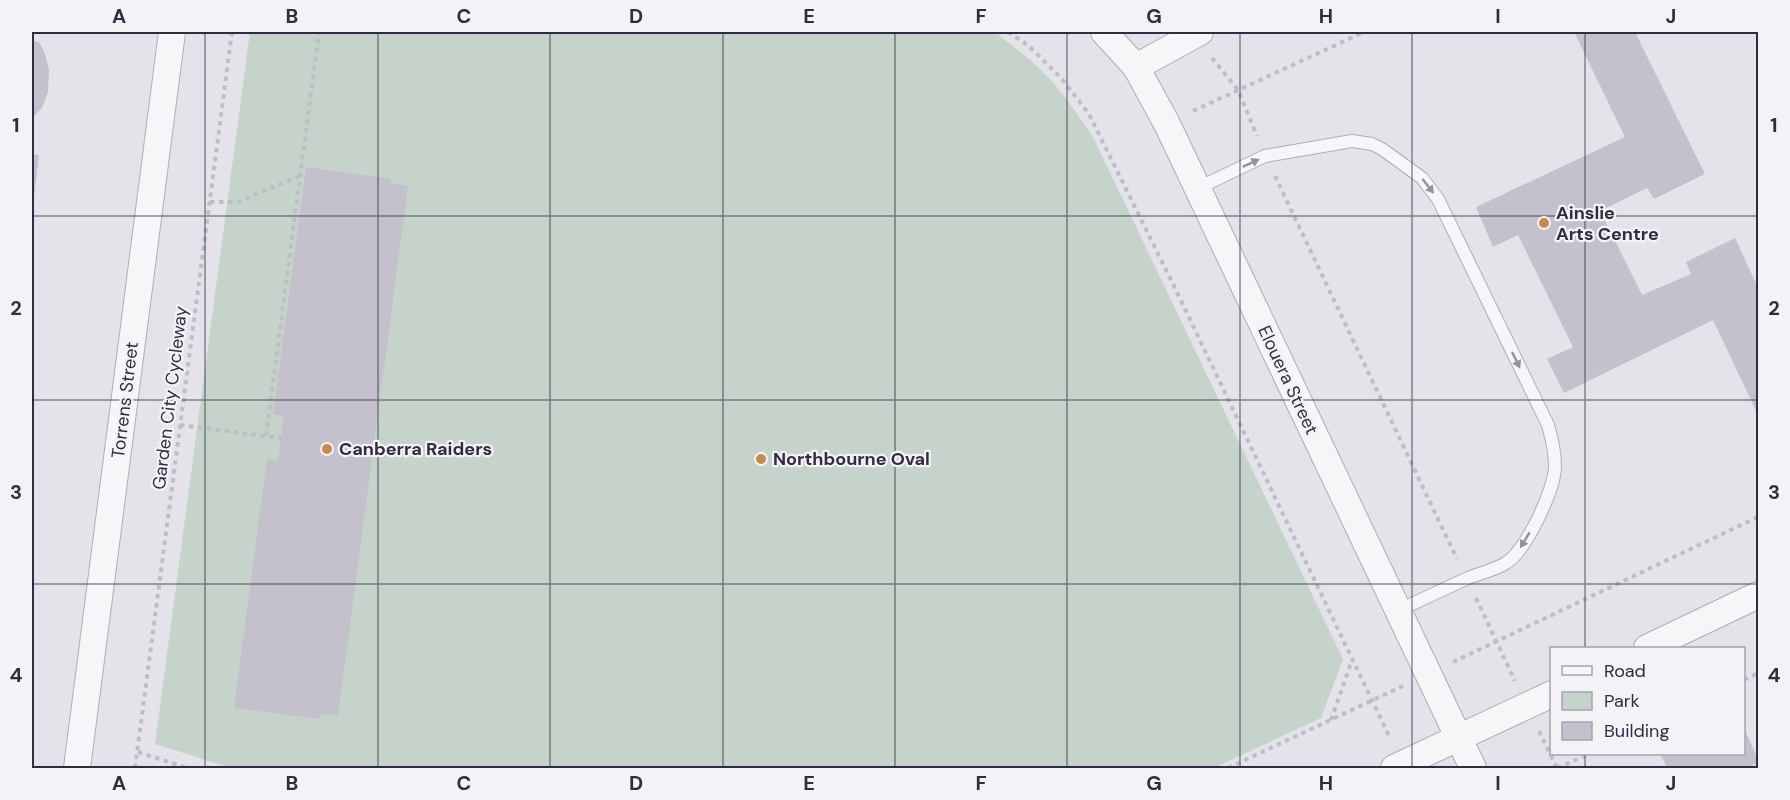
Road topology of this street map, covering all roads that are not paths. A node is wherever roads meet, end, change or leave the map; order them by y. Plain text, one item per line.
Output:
1 (172, 32) edge
2 (1104, 32) edge
3 (1197, 33) edge
4 (1136, 67) junction
5 (1198, 188) junction
6 (1758, 595) edge
7 (1397, 612) junction
8 (1649, 647) edge
9 (1550, 694) edge
10 (1458, 738) junction
11 (1398, 766) edge
12 (77, 768) edge
13 (1473, 768) edge

1 - 12 street, Torrens Street
2 - 4 street, Elouera Street
3 - 4 street
4 - 5 street, Elouera Street
5 - 7 street, Elouera Street
5 -> 7 lane
6 - 8 street
7 - 10 street, Elouera Street
9 - 10 street
10 - 11 street
10 - 13 street, Elouera Street

